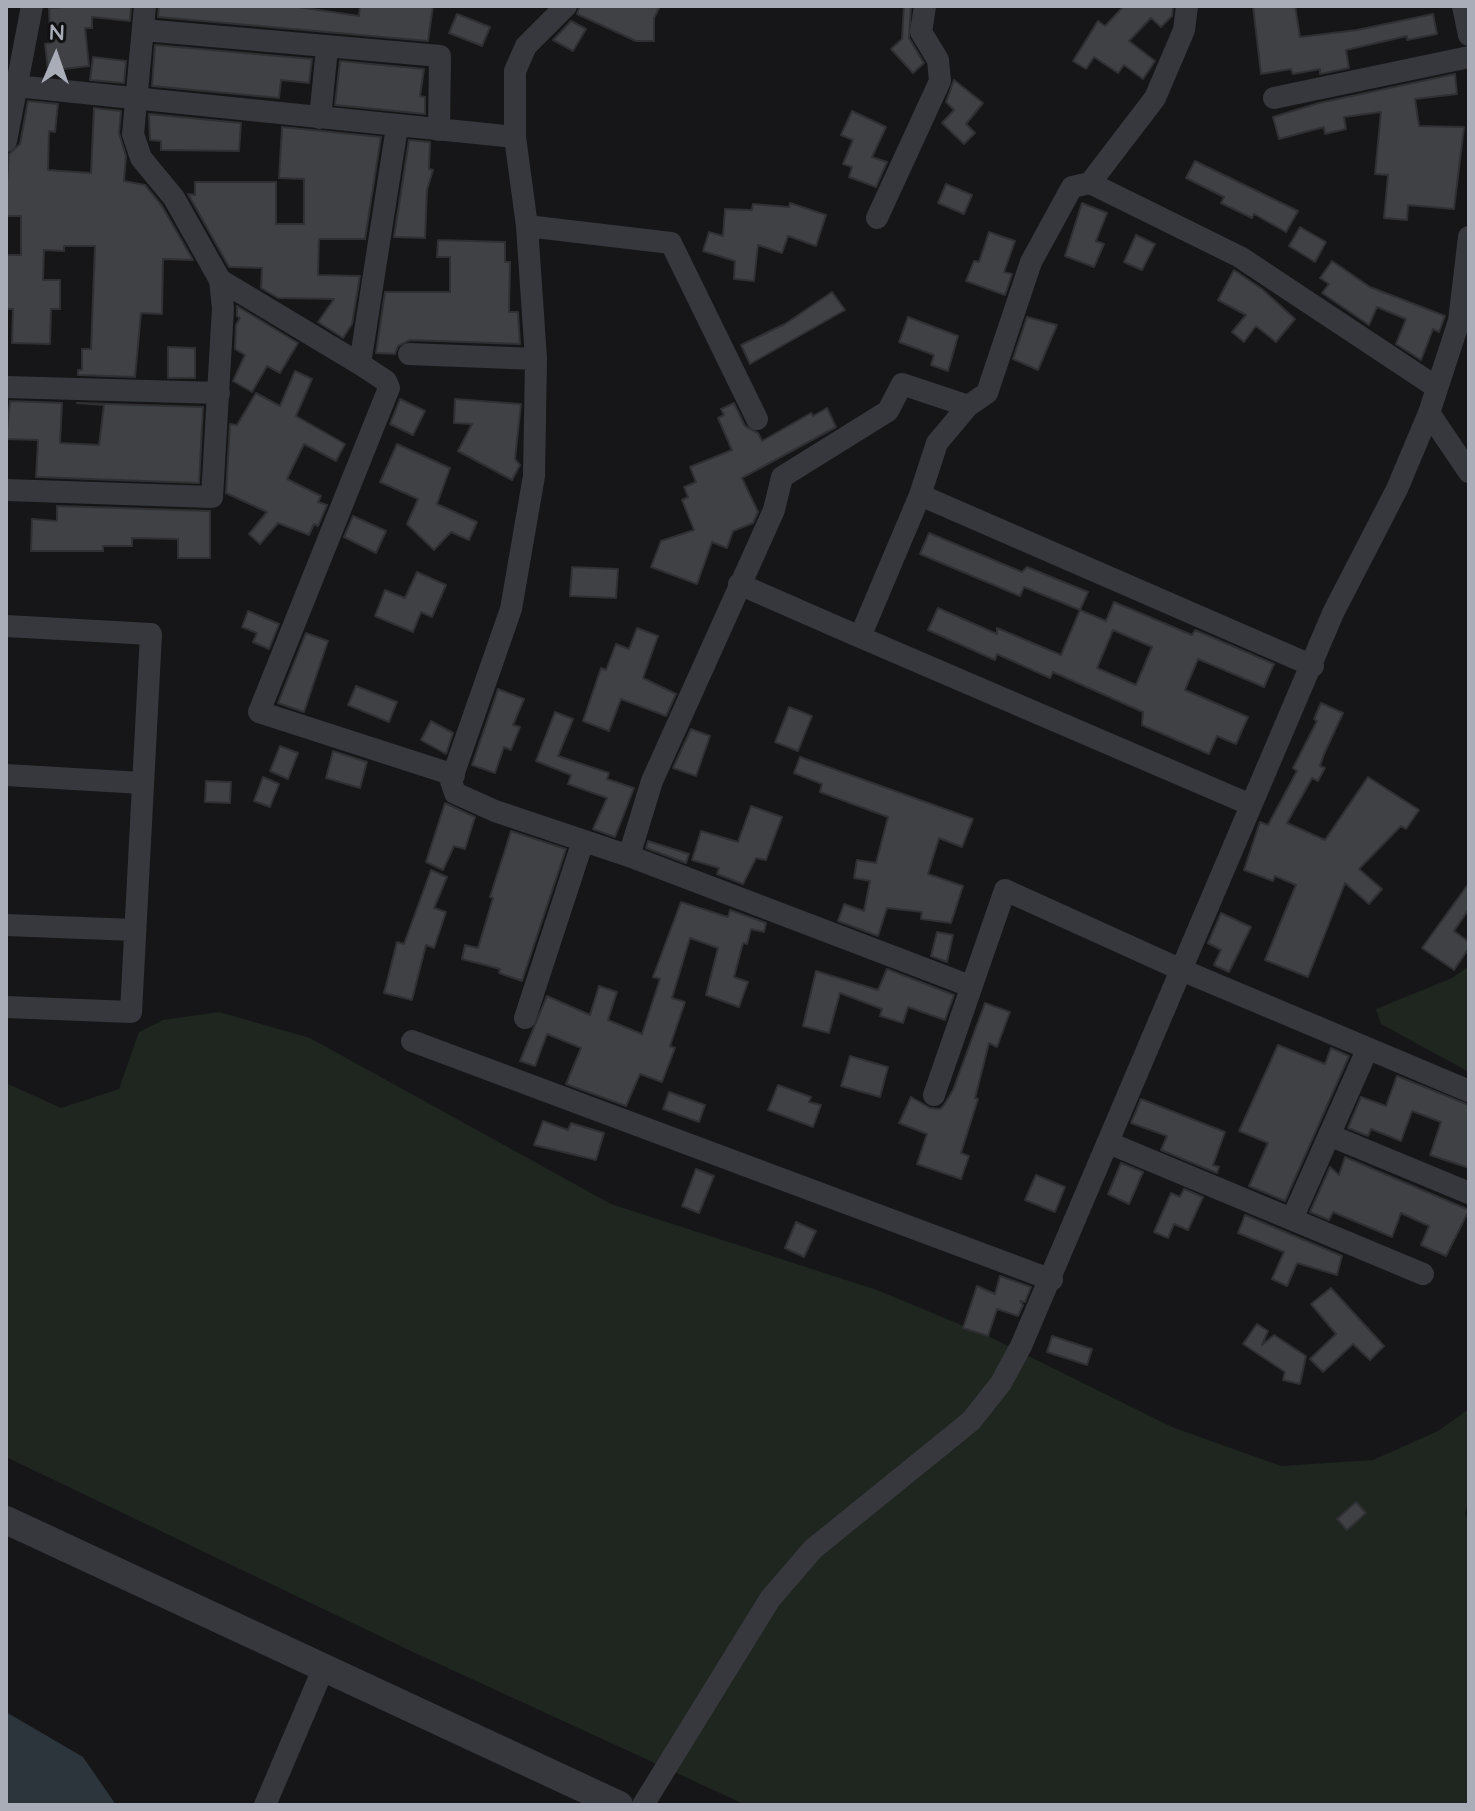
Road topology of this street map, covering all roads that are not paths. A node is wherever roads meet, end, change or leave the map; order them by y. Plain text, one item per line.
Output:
1 (32, 6) edge
2 (145, 6) edge
3 (566, 6) edge
4 (925, 6) edge
5 (1187, 6) edge
6 (1463, 6) edge
7 (143, 30) junction
8 (1469, 35) edge
9 (327, 48) junction
10 (1469, 57) edge
11 (12, 86) edge
12 (1274, 98) dead end
13 (137, 101) junction
14 (320, 118) junction
15 (397, 127) junction
16 (439, 130) junction
17 (515, 137) junction
18 (6, 141) edge
19 (1090, 183) junction
20 (877, 218) dead end
21 (527, 226) junction
22 (1469, 237) edge
23 (220, 280) junction
24 (409, 354) dead end
25 (536, 359) junction
26 (360, 364) junction
27 (6, 387) edge
28 (1436, 387) junction
29 (219, 393) junction
30 (968, 406) junction
31 (1429, 413) junction
32 (757, 419) dead end
33 (1469, 472) edge
34 (6, 490) edge
35 (920, 495) junction
36 (739, 584) junction
37 (6, 626) edge
38 (860, 637) junction
39 (1313, 666) junction
40 (6, 775) edge
41 (454, 775) junction
42 (142, 783) junction
43 (1251, 805) junction
44 (583, 841) junction
45 (629, 856) junction
46 (6, 925) edge
47 (134, 930) junction
48 (1184, 971) junction
49 (970, 986) junction
50 (6, 1007) edge
51 (525, 1018) dead end
52 (412, 1041) dead end
53 (1367, 1050) junction
54 (1469, 1091) edge
55 (934, 1095) dead end
56 (1329, 1135) junction
57 (1109, 1143) junction
58 (1469, 1193) edge
59 (1292, 1219) junction
60 (1423, 1274) dead end
61 (1052, 1280) junction
62 (6, 1520) edge
63 (324, 1667) junction
64 (265, 1805) edge
65 (619, 1805) edge
66 (643, 1805) edge

1 - 11 street
2 - 7 street
3 - 17 street
4 - 20 street
5 - 19 street
6 - 8 street
7 - 9 street
7 - 13 street
9 - 14 street
9 - 16 street
10 - 12 street
11 - 13 street
11 - 18 street
13 - 14 street
13 - 23 street
14 - 15 street
15 - 16 street
15 - 26 street
16 - 17 street
17 - 21 street
19 - 28 street
19 - 30 street
21 - 25 street
21 - 32 street
22 - 28 street
23 - 26 street
23 - 29 street
24 - 25 street
25 - 41 street
26 - 41 street
27 - 29 street
28 - 31 street
29 - 34 street
30 - 35 street
30 - 36 street
31 - 33 street
31 - 39 street
35 - 38 street
35 - 39 street
36 - 38 street
36 - 45 street
37 - 42 street
38 - 43 street
39 - 43 street
40 - 42 street
41 - 44 street
42 - 47 street
43 - 48 street
44 - 45 street
44 - 51 street
45 - 49 street
46 - 47 street
47 - 50 street
48 - 49 street
48 - 53 street
48 - 57 street
49 - 55 street
52 - 61 street
53 - 54 street
53 - 56 street
56 - 58 street
56 - 59 street
57 - 59 street
57 - 61 street
59 - 60 street
61 - 66 street
62 - 63 street
63 - 64 street
63 - 65 street

